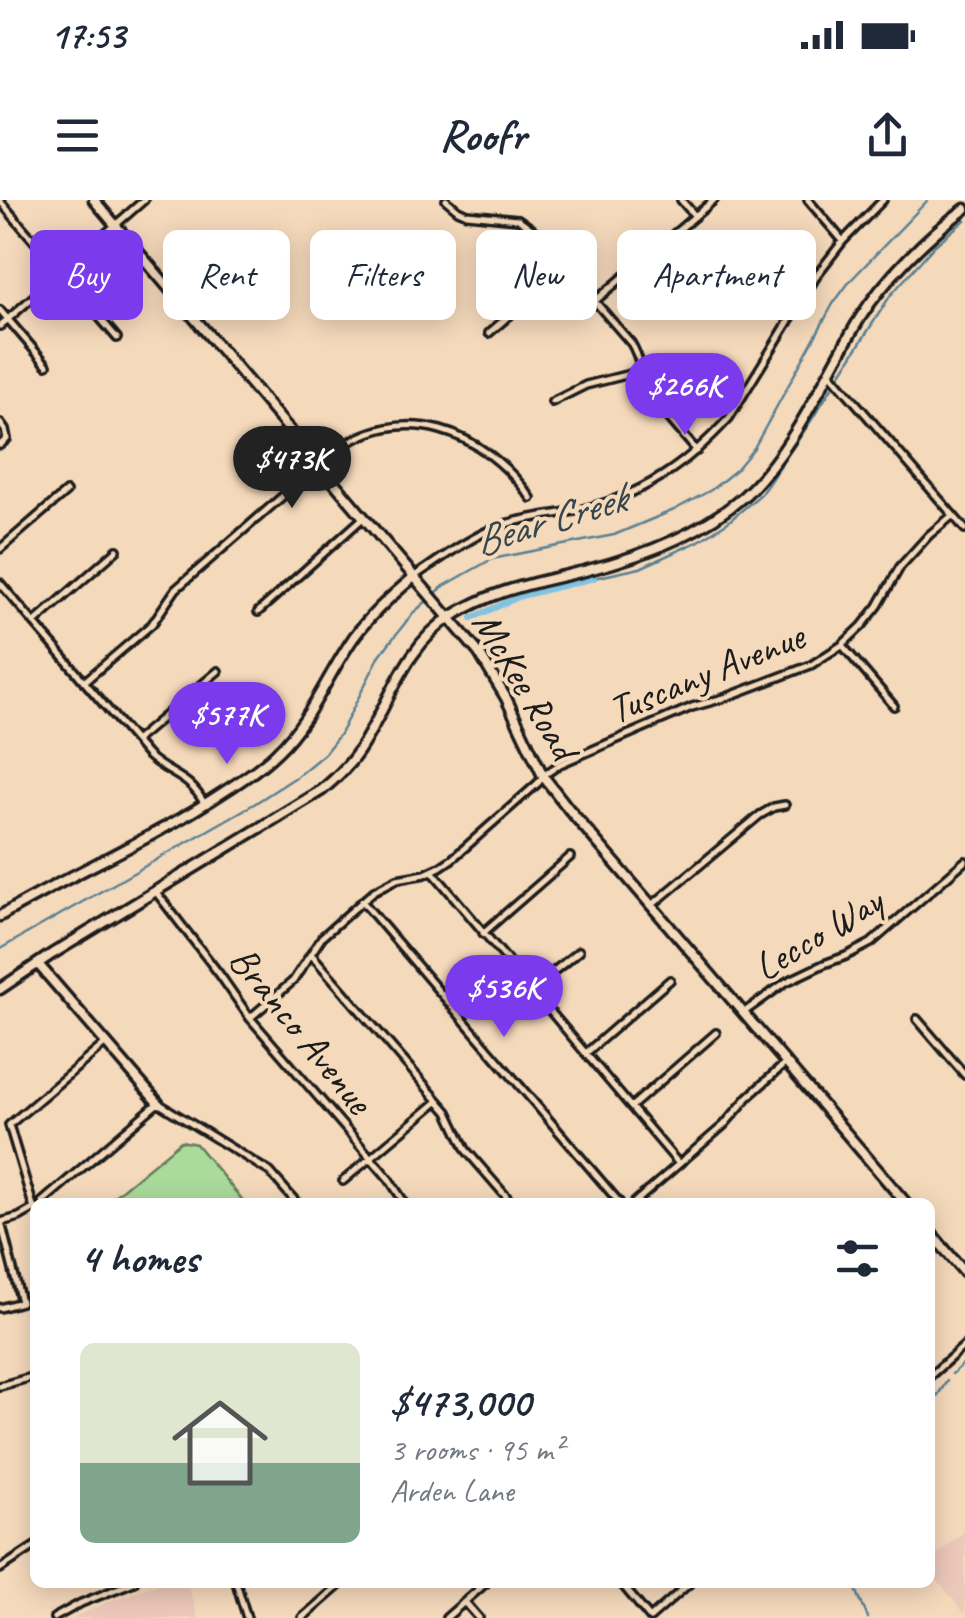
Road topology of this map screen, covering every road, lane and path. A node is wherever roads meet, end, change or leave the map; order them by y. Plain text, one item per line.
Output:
1 (94, 200) edge
2 (144, 200) edge
3 (446, 200) edge
4 (681, 200) edge
5 (714, 200) edge
6 (808, 200) edge
7 (883, 200) edge
8 (0, 201) edge
9 (965, 210) edge
10 (695, 216) junction
11 (116, 226) junction
12 (112, 230) edge
13 (533, 230) edge
14 (30, 236) edge
15 (843, 241) junction
16 (597, 299) edge
17 (30, 301) edge
18 (597, 303) edge
19 (0, 310) edge
20 (8, 320) junction
21 (102, 320) edge
22 (504, 320) edge
23 (0, 326) edge
24 (489, 333) dead end
25 (117, 338) dead end
26 (47, 365) dead end
27 (642, 371) junction
28 (830, 374) junction
29 (552, 402) dead end
30 (0, 424) edge
31 (0, 445) edge
32 (697, 451) junction
33 (318, 465) junction
34 (66, 492) dead end
35 (531, 498) dead end
36 (953, 515) junction
37 (363, 518) junction
38 (965, 530) edge
39 (0, 549) edge
40 (118, 550) dead end
41 (416, 580) junction
42 (0, 583) edge
43 (258, 612) dead end
44 (450, 618) junction
45 (34, 622) junction
46 (842, 644) junction
47 (218, 671) dead end
48 (84, 682) junction
49 (894, 706) dead end
50 (135, 741) junction
51 (543, 776) junction
52 (205, 804) junction
53 (786, 805) dead end
54 (570, 857) dead end
55 (965, 862) edge
56 (432, 872) junction
57 (156, 892) junction
58 (362, 901) junction
59 (651, 906) junction
60 (0, 916) edge
61 (483, 933) junction
62 (579, 951) dead end
63 (311, 954) junction
64 (38, 964) junction
65 (670, 980) dead end
66 (0, 988) edge
67 (532, 990) junction
68 (743, 1013) junction
69 (250, 1018) junction
70 (918, 1019) dead end
71 (716, 1033) dead end
72 (106, 1042) junction
73 (586, 1054) junction
74 (786, 1063) junction
75 (965, 1075) edge
76 (438, 1101) junction
77 (158, 1104) junction
78 (631, 1107) junction
79 (370, 1158) junction
80 (679, 1164) junction
81 (343, 1181) dead end
82 (31, 1198) edge
83 (47, 1198) edge
84 (293, 1198) edge
85 (401, 1198) edge
86 (508, 1198) edge
87 (616, 1198) edge
88 (640, 1198) edge
89 (902, 1198) edge
90 (30, 1210) edge
91 (0, 1222) edge
92 (935, 1238) edge
93 (965, 1273) edge
94 (0, 1308) edge
95 (965, 1345) edge
96 (935, 1372) edge
97 (30, 1377) edge
98 (0, 1386) edge
99 (30, 1549) edge
100 (0, 1569) edge
101 (119, 1588) edge
102 (238, 1588) edge
103 (336, 1588) edge
104 (480, 1588) edge
105 (625, 1588) edge
106 (685, 1588) edge
107 (465, 1602) junction
108 (54, 1618) edge
109 (246, 1618) edge
110 (302, 1618) edge
111 (446, 1618) edge
112 (478, 1618) edge
113 (650, 1618) edge

1 - 11 street, McKee Road
2 - 11 street
3 - 13 street
4 - 10 street
5 - 10 street
6 - 15 street
7 - 15 street
8 - 14 street
9 - 28 street
10 - 16 street
11 - 12 street
11 - 33 street, McKee Road
15 - 32 street
17 - 20 street
18 - 27 street
19 - 20 street
20 - 23 street
20 - 26 street
21 - 25 street
22 - 24 street
27 - 29 street
27 - 32 street
28 - 36 street
28 - 44 street
30 - 31 street
32 - 41 street
33 - 35 street
33 - 37 street, McKee Road
33 - 48 street
34 - 39 street
36 - 38 street
36 - 46 street, Tuscany Avenue
37 - 41 street, McKee Road
37 - 43 street
40 - 45 street
41 - 44 street, McKee Road
41 - 52 street
42 - 45 street
44 - 51 street, McKee Road
44 - 57 street
45 - 48 street
46 - 49 street
46 - 51 street, Tuscany Avenue
47 - 50 street
48 - 50 street
50 - 52 street
51 - 56 street, Tuscany Avenue
51 - 59 street, McKee Road
52 - 60 street
53 - 59 street
54 - 61 street
55 - 68 street, Lecco Way
56 - 58 street
56 - 61 street
57 - 64 street
57 - 69 street, Branco Avenue
58 - 63 street
58 - 87 street
59 - 68 street, McKee Road
61 - 67 street
62 - 67 street
63 - 69 street
63 - 76 street
64 - 66 street
64 - 72 street
65 - 73 street
67 - 73 street
68 - 74 street, McKee Road
69 - 79 street, Branco Avenue
70 - 75 street
71 - 78 street
72 - 77 street
72 - 82 street
73 - 78 street
74 - 80 street
74 - 89 street, McKee Road
76 - 79 street
76 - 86 street
77 - 83 street
77 - 84 street
78 - 80 street
79 - 81 street
79 - 85 street, Branco Avenue
80 - 88 street
90 - 91 street
91 - 94 street
92 - 93 street
95 - 96 street
97 - 98 street
99 - 100 street
101 - 108 street
102 - 109 street
103 - 110 street
104 - 107 street
105 - 113 street
106 - 113 street
107 - 111 street
107 - 112 street

